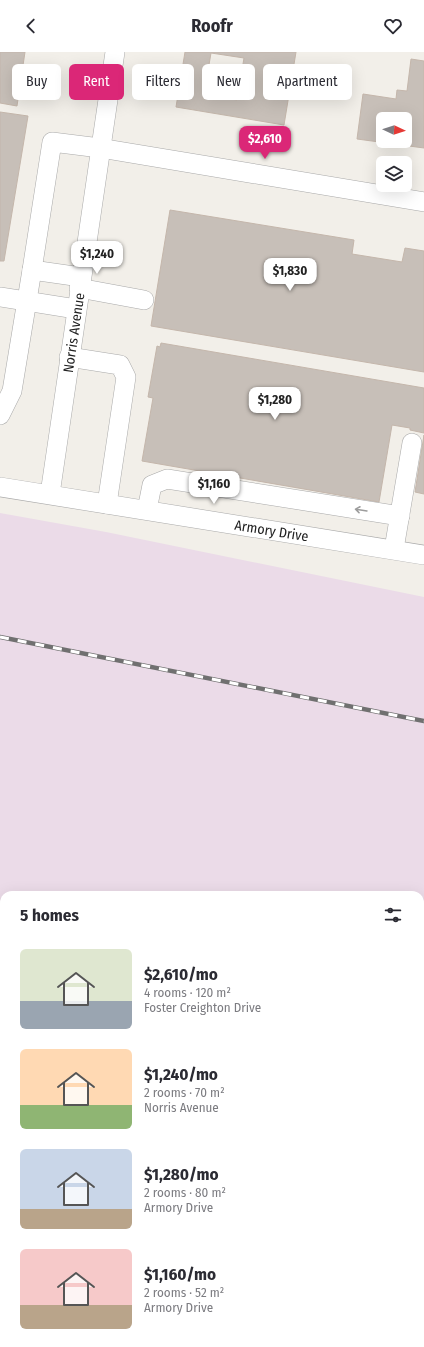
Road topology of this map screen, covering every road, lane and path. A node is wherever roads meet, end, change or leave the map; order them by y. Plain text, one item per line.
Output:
1 (115, 52) edge
2 (100, 148) junction
3 (424, 202) edge
4 (32, 270) junction
5 (80, 283) junction
6 (0, 297) edge
7 (144, 300) dead end
8 (28, 301) junction
9 (76, 309) junction
10 (69, 357) junction
11 (0, 415) edge
12 (412, 443) dead end
13 (0, 487) edge
14 (50, 494) junction
15 (107, 504) junction
16 (147, 510) junction
17 (400, 516) junction
18 (394, 550) junction
19 (424, 554) edge

1 - 2 street, Norris Avenue
2 - 3 street
2 - 4 street
2 - 5 street, Norris Avenue
4 - 5 street
4 - 8 street
5 - 7 street
5 - 9 street, Norris Avenue
6 - 8 street
8 - 9 street
8 - 11 street
9 - 10 street, Norris Avenue
10 - 14 street, Norris Avenue
10 - 15 street
12 - 17 street
13 - 14 street, Armory Drive
14 - 15 street, Armory Drive
15 - 16 street, Armory Drive
17 -> 16 street
16 - 18 street, Armory Drive
17 - 18 street
18 - 19 street, Armory Drive

